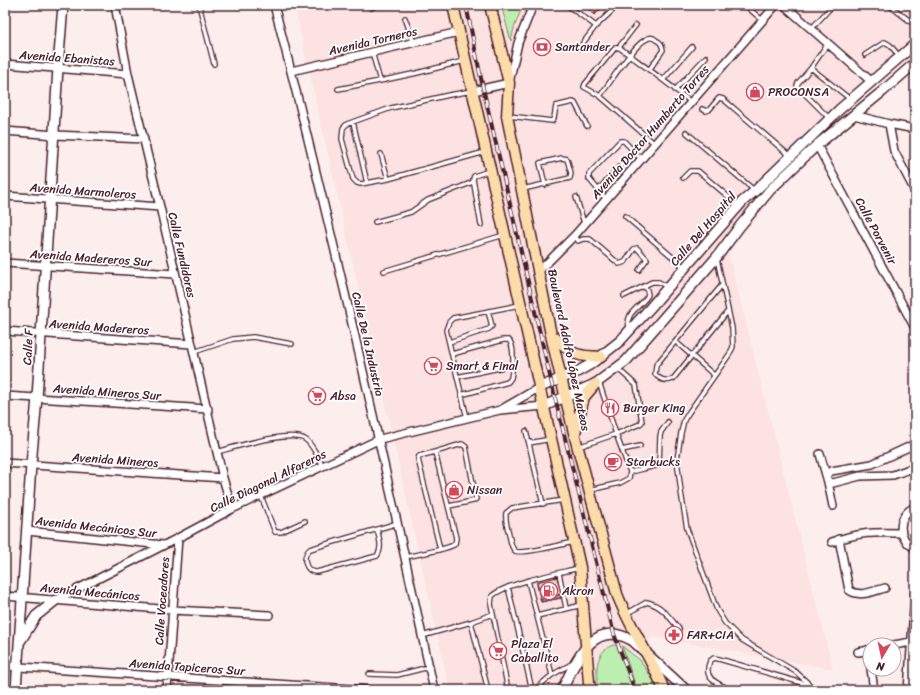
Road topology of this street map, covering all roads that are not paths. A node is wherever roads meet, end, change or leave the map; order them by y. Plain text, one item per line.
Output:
1 (63, 5) edge
2 (115, 5) edge
3 (198, 5) edge
4 (274, 5) edge
5 (377, 5) edge
6 (454, 5) edge
7 (490, 5) edge
8 (533, 5) edge
9 (567, 5) edge
10 (745, 5) edge
11 (776, 5) edge
12 (784, 5) edge
13 (833, 5) edge
14 (889, 5) edge
15 (371, 8) dead end
16 (614, 9) dead end
17 (405, 18) dead end
18 (762, 20) junction
19 (636, 25) dead end
20 (915, 25) edge
21 (596, 26) junction
22 (812, 29) junction
23 (459, 32) junction
24 (414, 43) junction
25 (828, 43) junction
26 (915, 44) edge
27 (619, 47) junction
28 (692, 47) dead end
29 (579, 48) dead end
30 (372, 52) junction
31 (630, 55) junction
32 (866, 55) dead end
33 (706, 57) dead end
34 (900, 57) junction
35 (465, 61) junction
36 (915, 62) edge
37 (5, 64) edge
38 (214, 64) dead end
39 (58, 68) junction
40 (811, 68) junction
41 (649, 70) junction
42 (291, 71) junction
43 (128, 74) junction
44 (663, 80) junction
45 (380, 81) junction
46 (872, 82) junction
47 (509, 83) junction
48 (338, 89) dead end
49 (675, 90) junction
50 (472, 91) junction
51 (600, 96) junction
52 (851, 100) junction
53 (691, 102) junction
54 (702, 109) dead end
55 (854, 115) junction
56 (507, 116) junction
57 (830, 119) junction
58 (353, 122) junction
59 (889, 124) junction
60 (586, 126) dead end
61 (915, 129) edge
62 (5, 131) edge
63 (686, 132) dead end
64 (54, 135) junction
65 (144, 139) junction
66 (655, 144) junction
67 (817, 145) junction
68 (486, 152) junction
69 (381, 154) dead end
70 (790, 156) junction
71 (641, 159) junction
72 (624, 162) dead end
73 (490, 170) junction
74 (683, 178) dead end
75 (388, 180) junction
76 (473, 182) junction
77 (367, 183) junction
78 (545, 185) junction
79 (522, 189) junction
80 (598, 190) junction
81 (755, 191) junction
82 (915, 191) edge
83 (5, 196) edge
84 (576, 197) dead end
85 (606, 199) junction
86 (50, 200) junction
87 (738, 206) junction
88 (160, 207) junction
89 (625, 216) dead end
90 (375, 222) dead end
91 (584, 224) junction
92 (481, 225) dead end
93 (506, 235) junction
94 (575, 235) junction
95 (716, 258) junction
96 (5, 263) edge
97 (45, 266) junction
98 (685, 268) junction
99 (639, 270) dead end
100 (539, 271) junction
101 (384, 272) dead end
102 (175, 274) junction
103 (722, 285) junction
104 (644, 286) junction
105 (668, 288) junction
106 (624, 296) dead end
107 (521, 304) junction
108 (488, 311) junction
109 (728, 311) junction
110 (915, 328) edge
111 (5, 331) edge
112 (630, 331) junction
113 (41, 333) junction
114 (551, 335) junction
115 (449, 342) junction
116 (676, 342) junction
117 (292, 344) dead end
118 (192, 348) junction
119 (452, 354) junction
120 (692, 356) junction
121 (601, 357) junction
122 (514, 364) junction
123 (618, 368) junction
124 (714, 375) junction
125 (457, 377) junction
126 (561, 378) junction
127 (597, 383) junction
128 (540, 386) junction
129 (461, 395) junction
130 (5, 396) edge
131 (37, 398) junction
132 (565, 398) junction
133 (544, 406) junction
134 (208, 409) junction
135 (500, 410) junction
136 (467, 418) junction
137 (668, 422) dead end
138 (526, 431) dead end
139 (616, 434) junction
140 (575, 437) junction
141 (552, 438) junction
142 (380, 439) junction
143 (529, 443) junction
144 (915, 444) edge
145 (640, 446) dead end
146 (577, 447) junction
147 (622, 450) junction
148 (217, 452) junction
149 (435, 452) junction
150 (820, 454) dead end
151 (5, 463) edge
152 (872, 464) junction
153 (31, 465) junction
154 (323, 466) junction
155 (915, 467) edge
156 (630, 472) junction
157 (873, 475) junction
158 (223, 478) junction
159 (827, 478) junction
160 (589, 490) junction
161 (261, 496) junction
162 (565, 500) junction
163 (543, 504) junction
164 (449, 506) junction
165 (833, 506) dead end
166 (915, 507) edge
167 (232, 509) junction
168 (305, 521) dead end
169 (398, 523) junction
170 (377, 530) junction
171 (27, 531) junction
172 (901, 533) junction
173 (178, 538) junction
174 (574, 542) junction
175 (163, 545) junction
176 (915, 548) edge
177 (440, 549) junction
178 (405, 557) junction
179 (580, 567) junction
180 (559, 573) junction
181 (528, 581) junction
182 (508, 587) junction
183 (885, 588) dead end
184 (5, 596) edge
185 (915, 596) edge
186 (23, 598) junction
187 (56, 600) junction
188 (583, 605) junction
189 (566, 608) junction
190 (172, 610) junction
191 (493, 614) junction
192 (625, 614) junction
193 (269, 615) dead end
194 (536, 616) junction
195 (471, 622) junction
196 (679, 629) dead end
197 (422, 636) junction
198 (20, 641) junction
199 (911, 642) junction
200 (902, 644) edge
201 (586, 646) junction
202 (646, 651) junction
203 (862, 651) edge
204 (858, 652) dead end
205 (576, 662) junction
206 (5, 666) edge
207 (18, 667) junction
208 (429, 667) junction
209 (369, 674) dead end
210 (552, 676) junction
211 (168, 677) junction
212 (872, 677) edge
213 (810, 685) junction
214 (16, 690) edge
215 (167, 690) edge
216 (368, 690) edge
217 (434, 690) edge
218 (488, 690) edge
219 (508, 690) edge
220 (533, 690) edge
221 (562, 690) edge
222 (591, 690) edge
223 (664, 690) edge
224 (686, 690) edge
225 (731, 690) edge
226 (813, 690) edge
227 (874, 690) edge
228 (908, 690) edge

1 - 39 street, Calle F
2 - 43 street, Calle Fundidores
3 - 38 lane
4 - 42 street, Calle De la Industria
5 - 15 lane
6 - 23 main road
7 - 47 main road, Boulevard Adolfo López Mateos
8 - 47 street
9 - 21 lane
10 - 18 lane
11 - 18 street, Avenida Doctor Humberto Torres
12 - 22 street
13 - 22 lane
14 - 20 lane
16 - 21 lane
17 - 24 lane
18 - 53 street, Avenida Doctor Humberto Torres
19 - 27 lane
21 - 29 lane
22 - 25 street
23 - 24 street, Avenida Torneros
23 - 35 main road
24 - 30 street, Avenida Torneros
25 - 40 lane
25 - 46 street
26 - 34 street, Calle Del Hospital
27 - 31 lane
27 - 51 lane
28 - 44 lane
30 - 42 street, Avenida Torneros
30 - 45 lane
31 - 41 lane
31 - 41 lane
31 - 51 lane
32 - 34 lane
33 - 49 lane
34 - 46 street, Calle Del Hospital
35 - 45 lane
35 - 50 main road
36 - 55 street
37 - 39 street, Avenida Ebanistas
39 - 43 street, Avenida Ebanistas
39 - 64 street, Calle F
40 - 52 lane
40 - 57 lane
41 - 44 lane
42 - 142 street, Calle De la Industria
43 - 65 street, Calle Fundidores
44 - 49 lane
45 - 48 lane
46 - 52 street, Calle Del Hospital
47 - 50 street
47 - 56 main road, Boulevard Adolfo López Mateos
49 - 53 lane
50 - 58 lane
50 - 68 main road
51 - 66 lane
52 - 55 street
52 - 57 street, Calle Del Hospital
53 - 66 street, Avenida Doctor Humberto Torres
54 - 70 lane
55 - 59 street
55 - 67 street
56 - 60 lane
56 - 79 main road, Boulevard Adolfo López Mateos
57 - 70 street, Calle Del Hospital
58 - 77 lane
58 - 77 lane
59 - 61 street
59 - 82 street
62 - 64 street
63 - 81 lane
64 - 65 street
64 - 86 street, Calle F
65 - 88 street, Calle Fundidores
66 - 71 street, Avenida Doctor Humberto Torres
67 - 95 street
67 - 110 street, Calle Porvenir
68 - 73 main road
68 - 75 lane
69 - 75 lane
70 - 81 street, Calle Del Hospital
71 - 80 lane
71 - 85 street, Avenida Doctor Humberto Torres
72 - 80 lane
73 - 76 lane
73 - 93 main road
74 - 87 lane
75 - 77 lane
76 - 90 lane
76 - 92 lane
78 - 78 lane
78 - 79 lane
79 - 100 main road, Boulevard Adolfo López Mateos
80 - 85 lane
81 - 87 street, Calle Del Hospital
83 - 86 street, Avenida Marmoleros
84 - 91 lane
85 - 91 street, Avenida Doctor Humberto Torres
86 - 88 street, Avenida Marmoleros
86 - 97 street, Calle F
87 - 98 street, Calle Del Hospital
88 - 102 street, Calle Fundidores
89 - 98 lane
91 - 94 street, Avenida Doctor Humberto Torres
93 - 101 lane
93 - 107 main road
94 - 99 lane
94 - 100 street, Avenida Doctor Humberto Torres
95 - 103 lane
95 - 123 street
96 - 97 street, Avenida Madereros Sur
97 - 102 street, Avenida Madereros Sur
97 - 113 street, Calle F
98 - 105 street, Calle Del Hospital
100 - 114 main road, Boulevard Adolfo López Mateos
102 - 118 street, Calle Fundidores
103 - 109 lane
103 - 116 lane
104 - 105 lane
104 - 106 lane
104 - 112 lane
105 - 112 street, Calle Del Hospital
107 - 108 lane
107 - 128 main road
108 - 115 lane
108 - 115 lane
109 - 120 lane
109 - 124 lane
111 - 113 street, Avenida Madereros
112 - 121 street, Calle Del Hospital
113 - 118 street, Avenida Madereros
113 - 131 street, Calle F
114 - 121 main road
114 - 126 main road, Boulevard Adolfo López Mateos
115 - 119 lane
116 - 120 lane
116 - 120 lane
117 - 118 lane
118 - 134 street, Calle Fundidores
119 - 122 lane
119 - 125 lane
120 - 124 lane
121 - 126 street, Calle Del Hospital
122 - 125 lane
122 - 129 lane
123 - 127 street
123 - 139 lane
124 - 213 lane
125 - 129 lane
126 - 128 street, Calle Del Hospital
126 - 132 main road, Boulevard Adolfo López Mateos
127 - 132 street
127 - 139 lane
127 - 140 main road
128 - 133 main road
128 - 135 street, Calle Diagonal Alfareros
129 - 136 lane
130 - 131 street, Avenida Mineros Sur
131 - 134 street, Avenida Mineros Sur
131 - 153 street, Calle F
132 - 133 street
132 - 140 main road, Boulevard Adolfo López Mateos
133 - 135 street, Calle Diagonal Alfareros
133 - 141 main road
134 - 148 street, Calle Fundidores
135 - 136 street, Calle Diagonal Alfareros
136 - 142 street, Calle Diagonal Alfareros
137 - 156 lane
138 - 143 lane
139 - 146 lane
139 - 147 lane
140 - 146 main road, Boulevard Adolfo López Mateos
141 - 143 lane
141 - 162 main road
142 - 154 street, Calle Diagonal Alfareros
142 - 169 street, Calle De la Industria
143 - 163 lane
144 - 152 street
145 - 147 lane
146 - 160 main road, Boulevard Adolfo López Mateos
147 - 156 lane
148 - 154 lane
148 - 158 street, Calle Fundidores
149 - 164 lane
149 - 164 lane
149 - 177 lane
150 - 159 street
151 - 153 street, Avenida Mineros
152 - 157 street
152 - 159 street
153 - 158 street, Avenida Mineros
153 - 171 street, Calle F
154 - 161 street, Calle Diagonal Alfareros
155 - 157 street
156 - 160 lane
157 - 159 street
158 - 167 street, Calle Fundidores
159 - 165 street
160 - 192 main road, Boulevard Adolfo López Mateos
161 - 167 street, Calle Diagonal Alfareros
161 - 168 lane
162 - 163 lane
162 - 174 main road
163 - 174 lane
164 - 177 lane
166 - 172 street
167 - 173 street, Calle Diagonal Alfareros
169 - 170 lane
169 - 178 street, Calle De la Industria
170 - 170 lane
171 - 175 street, Avenida Mecánicos Sur
171 - 186 street, Calle F
172 - 176 street
172 - 183 street
173 - 175 street, Calle Diagonal Alfareros
173 - 190 street, Calle Voceadores
174 - 179 main road
175 - 187 street, Calle Diagonal Alfareros
177 - 178 lane
178 - 197 street, Calle De la Industria
179 - 180 lane
179 - 188 main road
180 - 181 lane
180 - 189 lane
181 - 182 lane
181 - 194 lane
182 - 191 lane
182 - 220 lane
184 - 186 street, Avenida Mecánicos
185 - 199 street
186 - 187 street, Avenida Mecánicos
186 - 198 street, Calle F
187 - 190 street, Avenida Mecánicos
187 - 198 street
188 - 189 lane
188 - 201 main road
189 - 194 lane
190 - 193 street, Avenida Mecánicos
190 - 211 street, Calle Voceadores
191 - 195 lane
191 - 219 lane
192 - 196 lane
192 - 202 main road, Boulevard Adolfo López Mateos
194 - 210 lane
195 - 197 lane
195 - 218 lane
197 - 208 street, Calle De la Industria
198 - 207 street, Calle F
199 - 200 street
199 - 228 street
201 - 202 street
201 - 205 street
201 - 222 main road
202 - 223 main road, Boulevard Adolfo López Mateos
202 - 224 street
203 - 204 street
205 - 210 lane
205 - 221 street
206 - 207 street, Avenida Tapiceros Sur
207 - 211 street, Avenida Tapiceros Sur
207 - 214 street, Calle F
208 - 209 lane
208 - 217 street, Calle De la Industria
210 - 220 lane
211 - 215 street, Calle Voceadores
211 - 216 street, Avenida Tapiceros Sur
212 - 227 street
213 - 225 lane
213 - 226 lane

